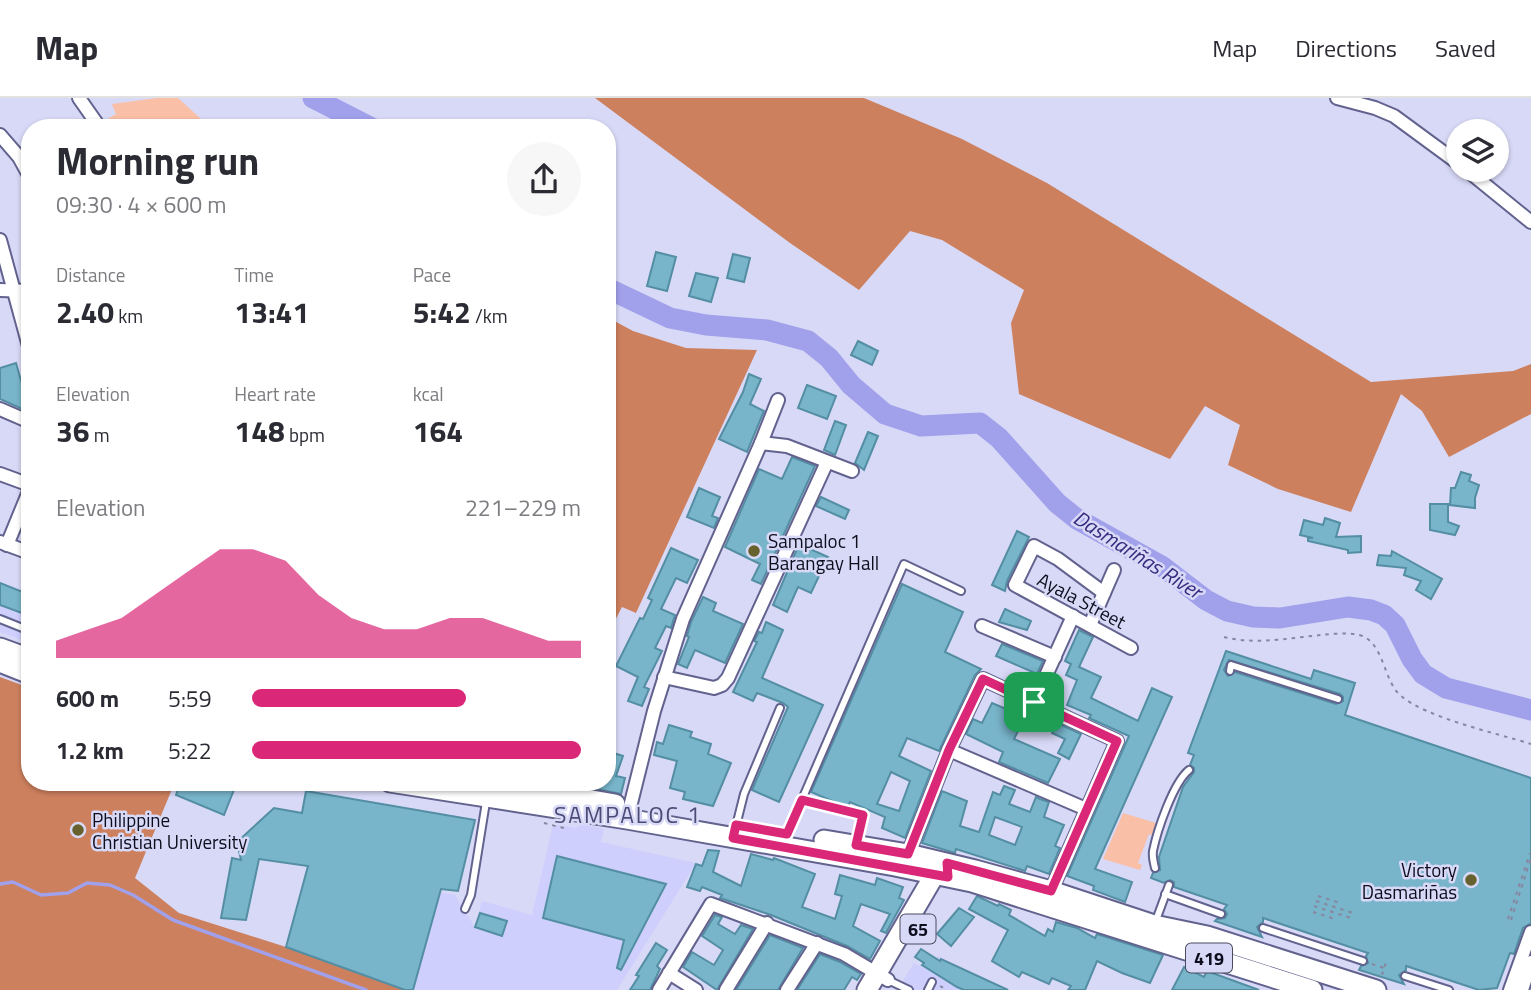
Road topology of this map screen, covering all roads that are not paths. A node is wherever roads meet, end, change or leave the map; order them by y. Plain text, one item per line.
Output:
1 (79, 98) edge
2 (1337, 98) edge
3 (94, 119) edge
4 (0, 135) edge
5 (1446, 154) edge
6 (21, 161) edge
7 (1481, 182) edge
8 (1531, 222) edge
9 (0, 240) edge
10 (0, 290) edge
11 (15, 291) junction
12 (21, 291) edge
13 (21, 315) edge
14 (778, 400) dead end
15 (0, 410) edge
16 (21, 418) edge
17 (761, 443) junction
18 (827, 462) junction
19 (852, 471) dead end
20 (0, 474) edge
21 (21, 483) edge
22 (21, 506) edge
23 (3, 543) edge
24 (21, 550) edge
25 (1114, 570) dead end
26 (961, 591) dead end
27 (1104, 593) junction
28 (1073, 616) junction
29 (0, 619) edge
30 (1090, 625) junction
31 (982, 626) dead end
32 (21, 627) edge
33 (0, 648) edge
34 (1131, 648) dead end
35 (21, 656) edge
36 (1055, 657) junction
37 (0, 662) edge
38 (21, 670) edge
39 (1230, 671) dead end
40 (664, 677) junction
41 (1338, 699) dead end
42 (1034, 702) junction
43 (780, 708) dead end
44 (949, 750) junction
45 (1189, 770) dead end
46 (487, 791) edge
47 (510, 791) edge
48 (802, 800) junction
49 (1086, 809) junction
50 (628, 813) junction
51 (734, 831) junction
52 (787, 834) junction
53 (1157, 840) junction
54 (856, 845) junction
55 (1161, 851) dead end
56 (908, 854) junction
57 (1155, 868) dead end
58 (943, 872) junction
59 (1166, 884) dead end
60 (1051, 891) junction
61 (1166, 894) junction
62 (465, 909) dead end
63 (1221, 914) dead end
64 (767, 923) junction
65 (1262, 928) dead end
66 (1147, 930) junction
67 (1529, 941) edge
68 (817, 943) junction
69 (1364, 962) road end
70 (1531, 962) edge
71 (669, 973) junction
72 (1405, 975) dead end
73 (932, 982) dead end
74 (878, 983) edge
75 (1379, 983) edge
76 (659, 990) edge
77 (696, 990) edge
78 (726, 990) edge
79 (788, 990) edge
80 (909, 990) edge
81 (928, 990) edge
82 (1312, 990) edge
83 (1449, 990) edge
84 (1510, 990) edge
85 (1522, 990) edge

1 - 3 street
2 - 5 street
4 - 6 street
7 - 8 street
9 - 11 street
10 - 11 street
11 - 12 street
11 - 13 street
14 - 17 street
15 - 16 street
17 - 18 street
17 - 40 street
18 - 19 street
18 - 40 street
20 - 21 street
22 - 23 street
23 - 24 street
25 - 27 street
26 - 48 lane
27 - 28 street, Ayala Street
27 - 30 street
28 - 30 street, Ayala Street
28 - 36 street
29 - 32 lane
30 - 34 street, Ayala Street
31 - 36 street
33 - 35 main road
36 - 42 street
37 - 38 main road
39 - 41 lane
40 - 50 street
42 - 44 street
42 - 49 street
43 - 51 lane
44 - 49 street
44 - 56 street
45 - 53 lane
46 - 62 lane
47 - 50 main road, 419
48 - 52 lane
48 - 54 lane
49 - 60 street
50 - 51 main road, 419
51 - 52 main road, 419
51 - 58 main road, 419
52 - 54 main road, 419
53 - 55 lane
53 - 57 lane
54 - 56 main road, 419
56 - 58 main road, 419
58 - 60 main road, 419
58 - 66 main road, 419
58 - 74 main road, 65
59 - 61 lane
60 - 66 main road, 419
61 - 63 lane
61 - 66 lane
64 - 68 street
64 - 71 street
64 - 78 street
65 - 69 lane
66 - 75 main road, 419
66 - 82 main road, 419
67 - 84 street
68 - 74 street
68 - 79 street
70 - 85 street
71 - 76 street
71 - 77 street
72 - 83 lane
73 - 81 lane
74 - 80 lane

